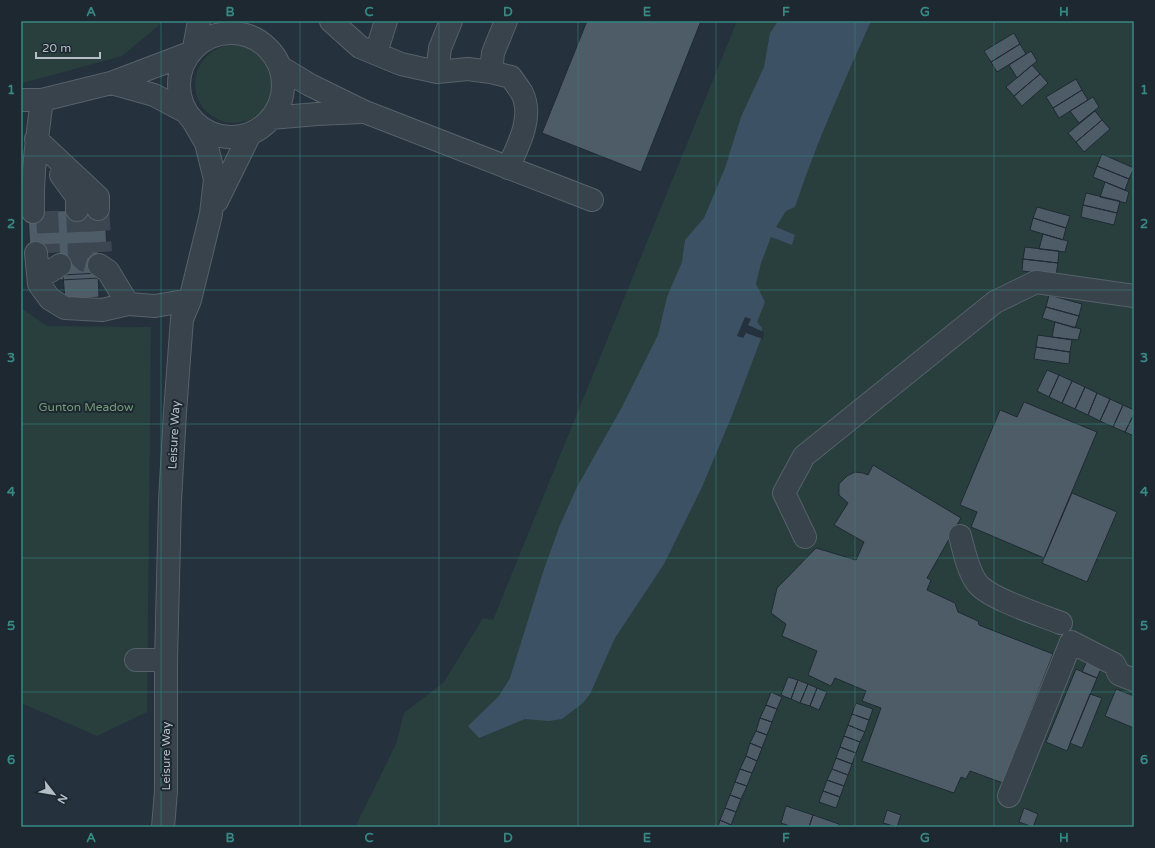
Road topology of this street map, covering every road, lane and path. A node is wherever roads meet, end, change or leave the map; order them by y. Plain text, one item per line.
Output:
1 (199, 21) edge
2 (331, 21) edge
3 (386, 21) edge
4 (451, 21) edge
5 (506, 21) edge
6 (251, 29) edge
7 (192, 50) junction
8 (376, 53) junction
9 (280, 67) junction
10 (437, 72) junction
11 (491, 72) junction
12 (111, 84) junction
13 (31, 100) edge
14 (365, 112) junction
15 (189, 115) junction
16 (272, 118) junction
17 (250, 134) junction
18 (36, 139) junction
19 (508, 168) junction
20 (592, 200) dead end
21 (211, 214) junction
22 (48, 261) tunnel mouth
23 (103, 263) tunnel mouth
24 (1134, 296) edge
25 (190, 300) junction
26 (128, 304) junction
27 (960, 536) dead end
28 (805, 537) dead end
29 (1061, 623) dead end
30 (136, 660) dead end
31 (166, 660) junction
32 (1134, 680) edge
33 (1009, 796) dead end
34 (163, 827) edge

1 - 7 street, Leisure Way
2 - 8 street
3 - 8 street
4 - 10 street
5 - 11 street
6 - 7 street, Leisure Way
6 - 9 street, Leisure Way
7 - 12 street
7 - 15 street, Leisure Way
8 - 10 street
9 - 14 street
9 - 16 street, Leisure Way
10 - 11 street
11 - 19 street
12 - 13 street
12 - 15 street
13 - 18 street
14 - 16 street
14 - 19 street
15 - 17 street, Leisure Way
15 - 21 street, Leisure Way
16 - 17 street, Leisure Way
17 - 21 street, Leisure Way
18 - 18 street
19 - 20 street
21 - 25 street, Leisure Way
22 - 26 street
23 - 26 street
24 - 28 street
25 - 26 street
25 - 31 street, Leisure Way
27 - 29 street
30 - 31 street
31 - 34 street, Leisure Way
32 - 33 street

